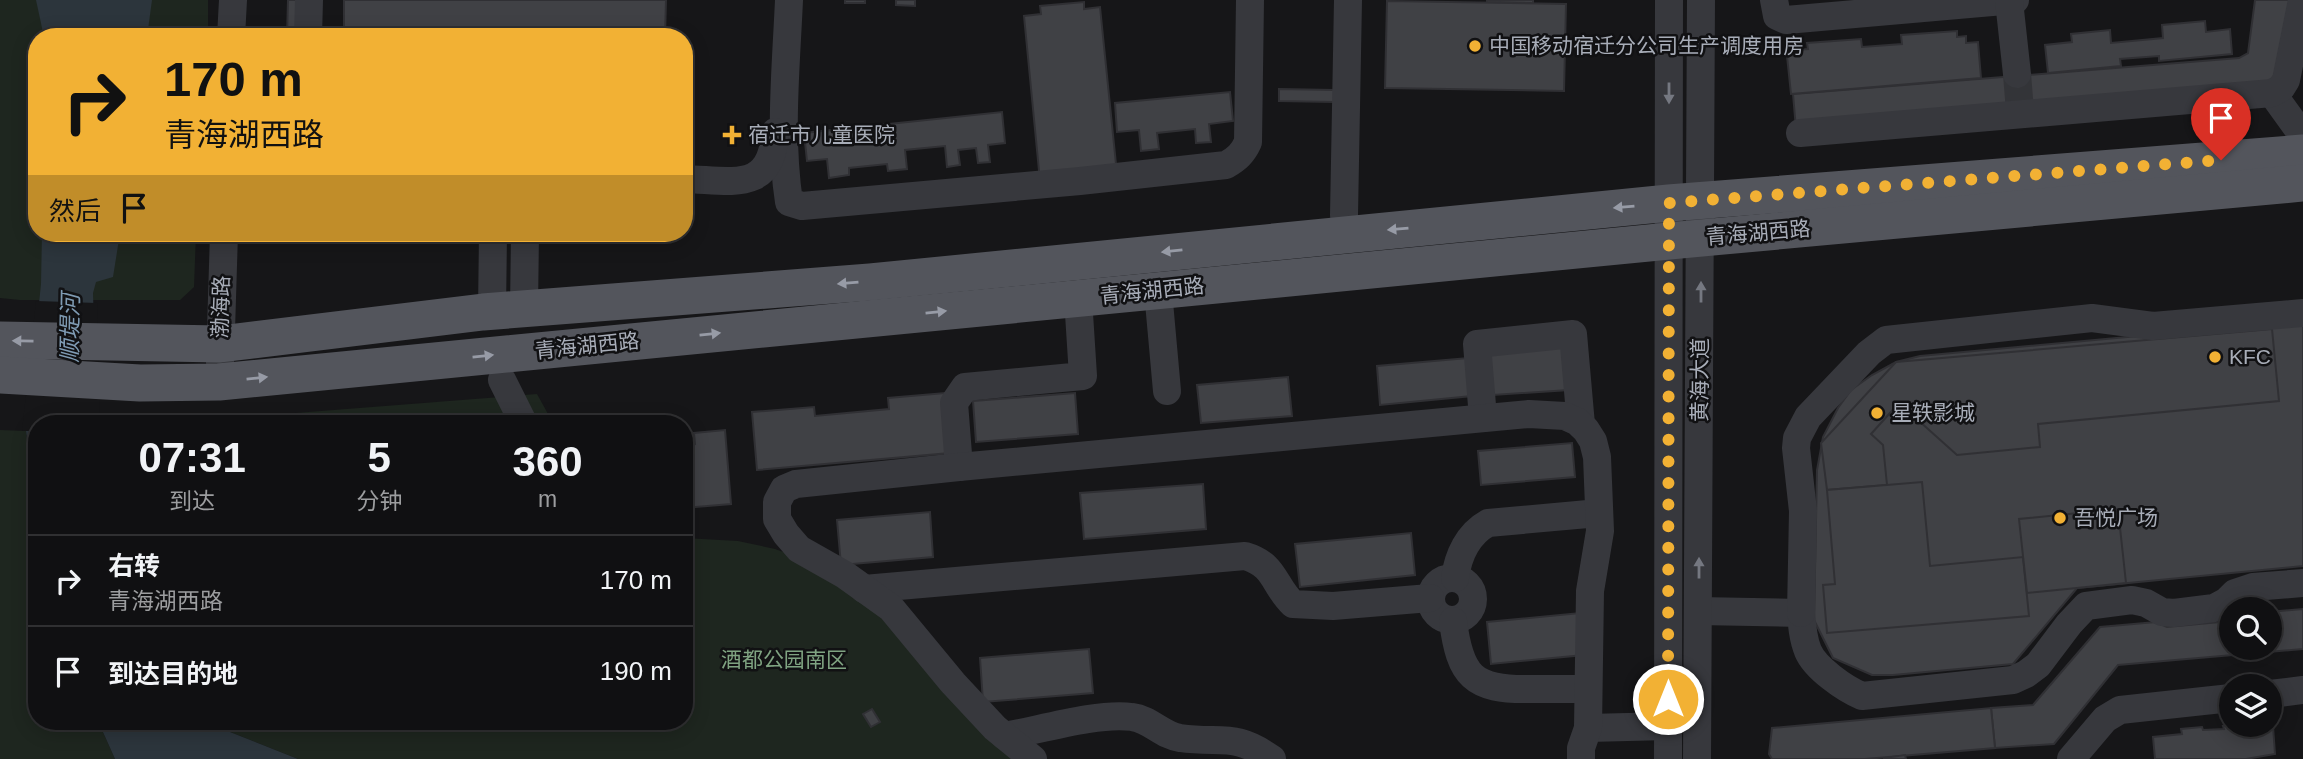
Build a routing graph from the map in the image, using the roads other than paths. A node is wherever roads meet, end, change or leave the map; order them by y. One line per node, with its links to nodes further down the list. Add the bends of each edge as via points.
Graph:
1 (233, 0): 13 (street)
2 (309, 0): 14 (street)
3 (781, 0): 20 (street, via 770,162 763,172 744,180)
4 (789, 0): 5 (street, via 786,180 789,202 802,206 1226,165 1248,142)
5 (1250, 0)
6 (1348, 0): 25 (street)
7 (1669, 0): 22 (street, 黄海大道, one-way to 22)
8 (1701, 0): 22 (street, 黄海大道)
9 (1774, 0): 12 (street, via 1777,16 1786,20)
10 (2015, 0): 12 (street)
11 (2302, 0): 16 (street, via 2286,80)
12 (2009, 1): 15 (street)
13 (231, 28)
14 (308, 28)
15 (2017, 74)
16 (2272, 93): 17 (street); 18 (street)
17 (1800, 133)
18 (2303, 136)
19 (2303, 153): 23 (main road, 青海湖西路)
20 (693, 179)
21 (2303, 183): 23 (main road, 青海湖西路)
22 (1685, 202): 23 (main road, 青海湖西路); 24 (main road, 青海湖西路, one-way to 24); 26 (street, 黄海大道)
23 (1827, 209): 26 (main road, 青海湖西路)
24 (1556, 214): 30 (street); 33 (main road, 青海湖西路, one-way to 33, via 870,282)
25 (1343, 215)
26 (1685, 239): 30 (main road, 青海湖西路); 50 (street, 黄海大道, one-way to 26); 57 (street, 黄海大道)
27 (224, 242): 36 (street, 渤海路)
28 (496, 242): 33 (street)
29 (524, 242): 33 (street)
30 (1560, 252): 31 (main road, 青海湖西路)
31 (1158, 290): 32 (main road, 青海湖西路); 40 (street)
32 (1078, 299): 39 (main road, 青海湖西路, one-way to 32); 44 (street, via 1083,376 965,387 954,403)
33 (508, 310): 36 (main road, 青海湖西路)
34 (2303, 313): 51 (street, via 2153,326 2092,318 1886,340 1808,417 1797,438 1803,511)
35 (0, 340): 36 (main road, 青海湖西路, one-way to 35)
36 (220, 344): 39 (street, 渤海路)
37 (0, 376): 39 (main road, 青海湖西路)
38 (502, 380): 41 (street)
39 (219, 382)
40 (1167, 391)
41 (520, 415)
42 (1483, 418): 43 (street, via 1549,413); 43 (street, via 1477,344 1573,334); 44 (street)
43 (1581, 425): 45 (street, via 1593,441 1597,457)
44 (959, 467): 48 (street, via 784,489 777,502 777,519 786,534 799,549)
45 (1599, 513): 46 (street, via 1488,523 1469,539); 53 (street, via 1599,547 1590,591)
46 (1455, 578): 49 (street, via 1441,581); 52 (street, via 1471,590 1473,604 1466,615)
47 (2303, 583): 51 (street, via 2253,587 2214,608 2187,611 2162,612 2132,600 2086,606 2038,664 2013,680 1862,696 1838,683 1809,654)
48 (864, 589): 49 (street, via 1245,556 1272,571 1293,604 1334,606); 59 (street, via 891,608)
49 (1430, 598): 52 (street, via 1439,617)
50 (1698, 611): 51 (street); 64 (street, 黄海大道)
51 (1801, 613)
52 (1453, 621): 53 (street, via 1464,665 1476,680 1492,688)
53 (1588, 689): 58 (street)
54 (2303, 690): 55 (street)
55 (2282, 693)
56 (2219, 699): 65 (street, via 2120,710 2105,719)
57 (1668, 726): 58 (street); 63 (street, 黄海大道)
58 (1588, 728): 62 (street)
59 (1004, 736): 60 (street); 61 (street, via 1116,715 1136,717 1172,737 1232,740 1255,747)
60 (1033, 759)
61 (1272, 759)
62 (1581, 759)
63 (1668, 759)
64 (1697, 759)
65 (2071, 759)

